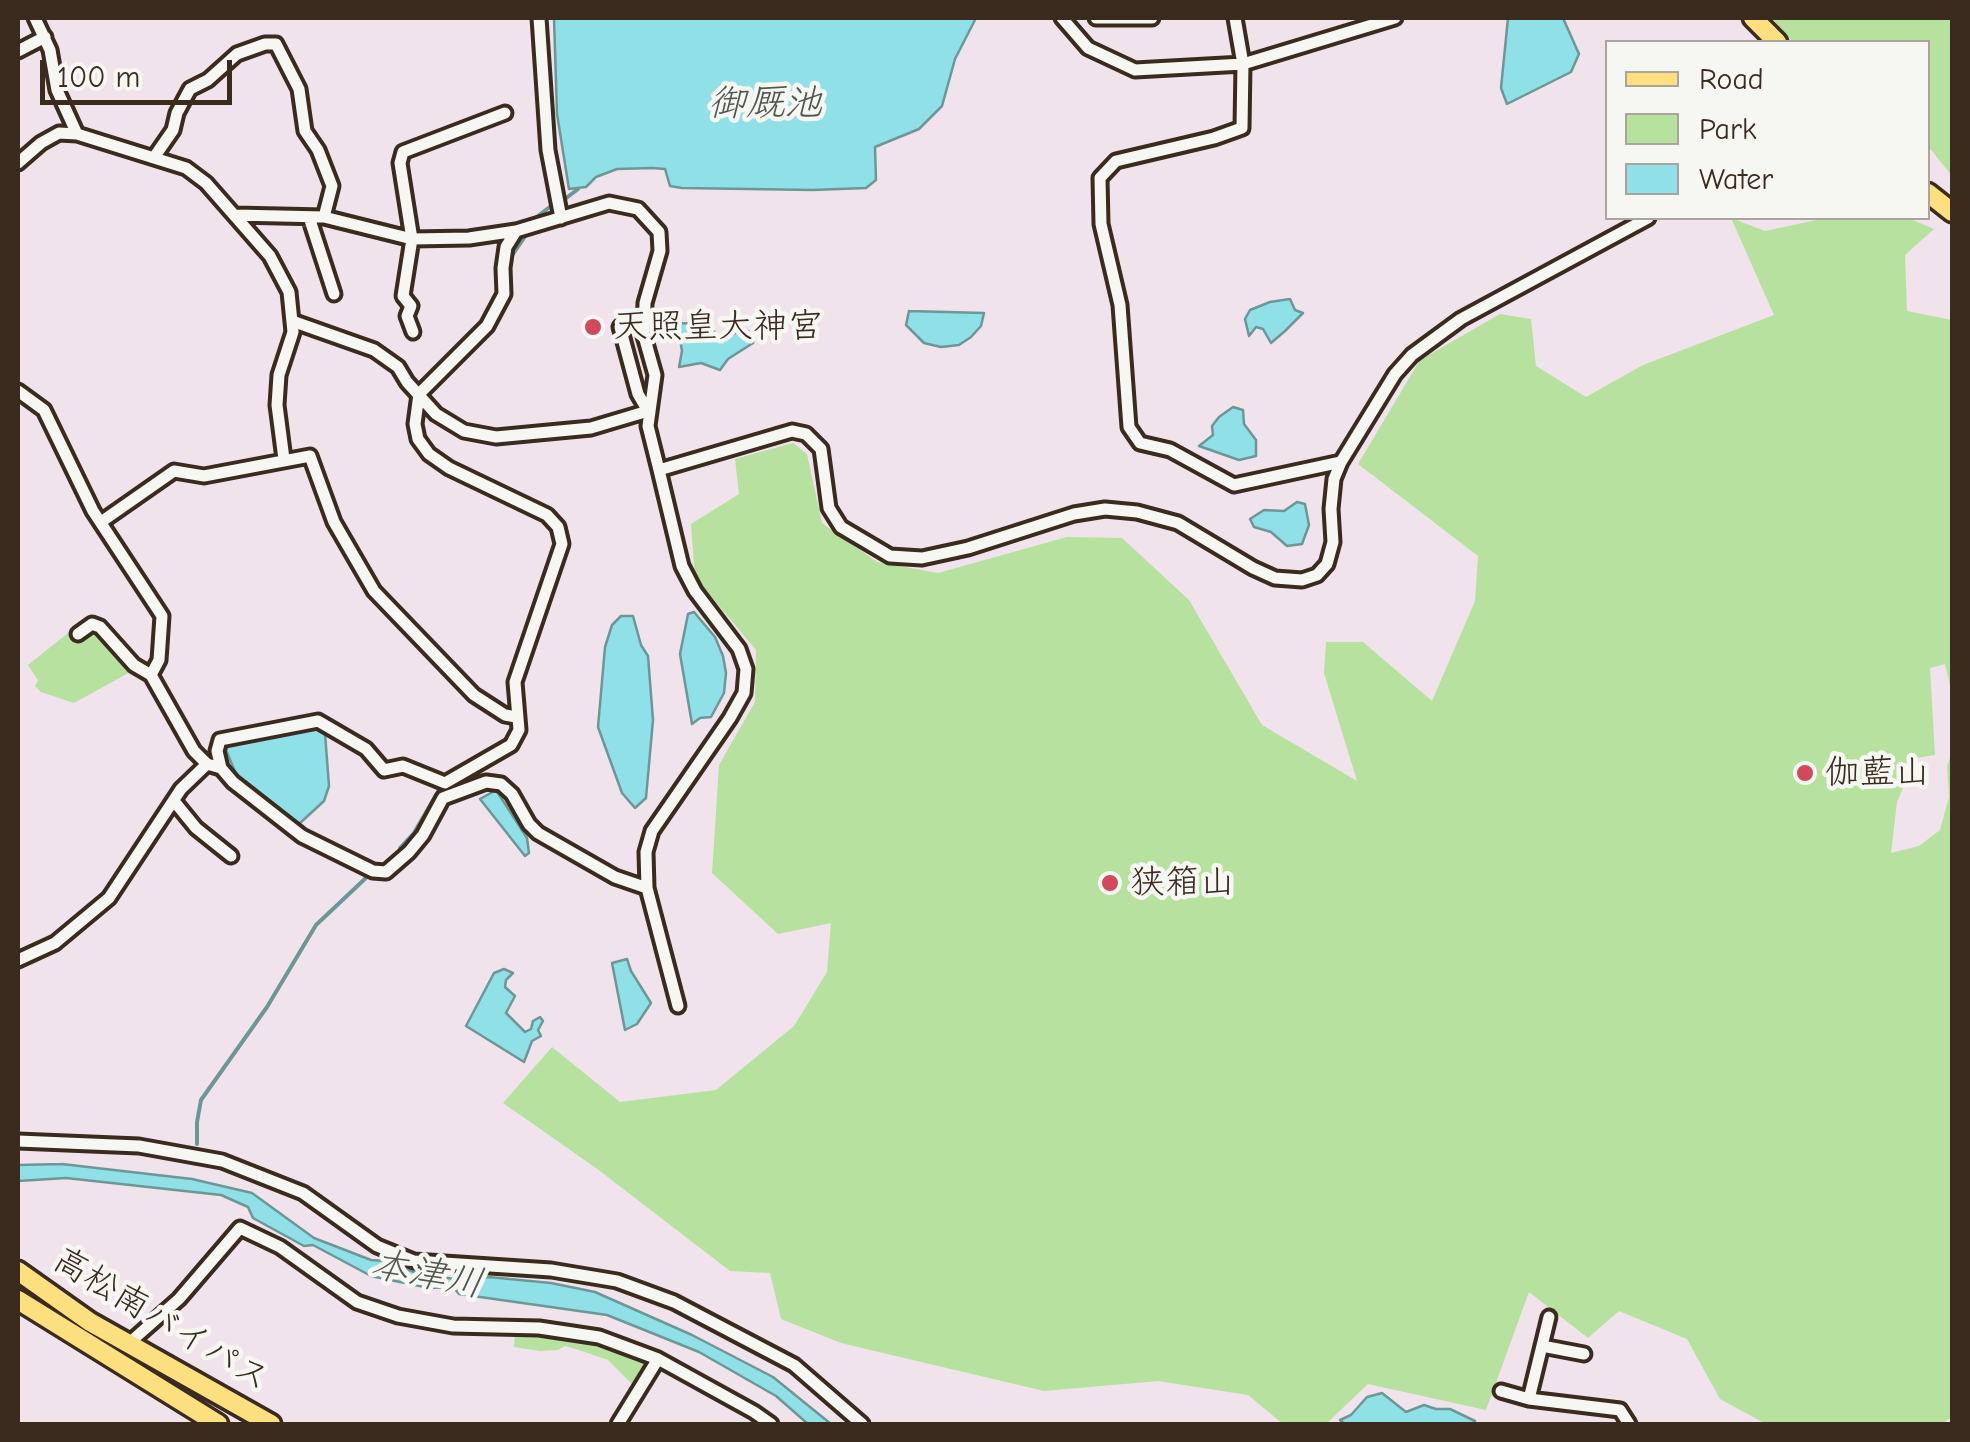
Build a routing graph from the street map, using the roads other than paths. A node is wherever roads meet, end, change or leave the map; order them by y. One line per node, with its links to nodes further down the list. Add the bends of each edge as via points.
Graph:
1 (538, 18): 22 (street, via 548,150)
2 (1062, 18): 12 (street, via 1088,48 1135,70)
3 (1096, 18): 4 (street)
4 (1152, 18)
5 (1235, 18): 12 (street)
6 (1395, 18): 12 (street)
7 (1753, 18): 10 (main road)
8 (39, 19): 9 (street)
9 (44, 37): 11 (street); 14 (street)
10 (1774, 40)
11 (18, 51)
12 (1243, 64): 34 (street, via 1242,128 1116,161 1100,178 1101,224 1120,305 1129,427 1140,443 1170,450 1234,485)
13 (504, 113): 25 (street, via 403,152)
14 (77, 134): 15 (street); 16 (street, via 41,142)
15 (154, 156): 19 (street, via 186,168); 21 (street, via 190,89 237,54 276,44 332,186)
16 (18, 162)
17 (1930, 195): 18 (main road)
18 (1952, 212)
19 (235, 215): 20 (street); 27 (street, via 289,292)
20 (309, 217): 21 (street); 26 (street)
21 (324, 217): 25 (street)
22 (561, 218): 24 (street); 32 (street, via 623,204 638,209 659,232 645,304 644,336 655,375)
23 (1644, 220): 34 (street, via 1429,341 1395,374)
24 (516, 232): 25 (street); 31 (street, via 506,247 504,294 487,326)
25 (412, 239): 29 (street, via 402,296 411,306 406,316)
26 (334, 294)
27 (292, 321): 31 (street, via 374,350 398,366); 33 (street, via 276,405)
28 (620, 327): 32 (street)
29 (414, 332)
30 (18, 391): 36 (street, via 44,410)
31 (419, 394): 32 (street, via 464,431 496,437 590,428); 39 (street, via 418,439 429,454 558,527 562,544 515,682)
32 (648, 411): 35 (street)
33 (284, 459): 36 (street, via 204,476 174,471); 39 (street, via 310,456 334,522 386,606 474,695)
34 (1341, 462): 35 (street, via 1327,564 1302,580 1275,578 1178,524 1105,510 922,558 890,556 840,527 829,508 821,449 792,430)
35 (659, 470): 44 (street, via 682,566 746,669 744,694 652,832)
36 (101, 522): 38 (street, via 162,616 159,660)
37 (78, 634): 38 (street, via 92,624 100,627)
38 (151, 675): 40 (street)
39 (516, 717): 41 (street, via 519,730 511,745 445,783 402,766 384,770 366,749 318,721 220,740)
40 (207, 764): 41 (street); 42 (street)
41 (221, 768): 44 (street, via 302,836 386,872 423,835 443,798 486,782 501,784 538,834)
42 (174, 801): 43 (street); 45 (street, via 109,898 55,943)
43 (231, 856)
44 (646, 888): 46 (street)
45 (18, 960)
46 (678, 1006)
47 (18, 1141): 61 (street, via 139,1146 222,1162 303,1193 377,1246 414,1261 617,1281 674,1302 794,1365)
48 (18, 1271): 51 (main road, 高松南バイパス)
49 (18, 1300): 57 (main road, 高松南バイパス)
50 (1549, 1316): 52 (street)
51 (128, 1344): 54 (street, via 240,1228 280,1247 358,1302 398,1316 599,1337); 58 (main road, 高松南バイパス)
52 (1542, 1346): 53 (street); 56 (street)
53 (1584, 1354)
54 (658, 1360): 59 (street); 60 (street)
55 (1501, 1391): 56 (street)
56 (1529, 1398): 62 (street, via 1620,1410)
57 (218, 1424)
58 (271, 1424)
59 (618, 1424)
60 (771, 1424)
61 (862, 1424)
62 (1629, 1424)

